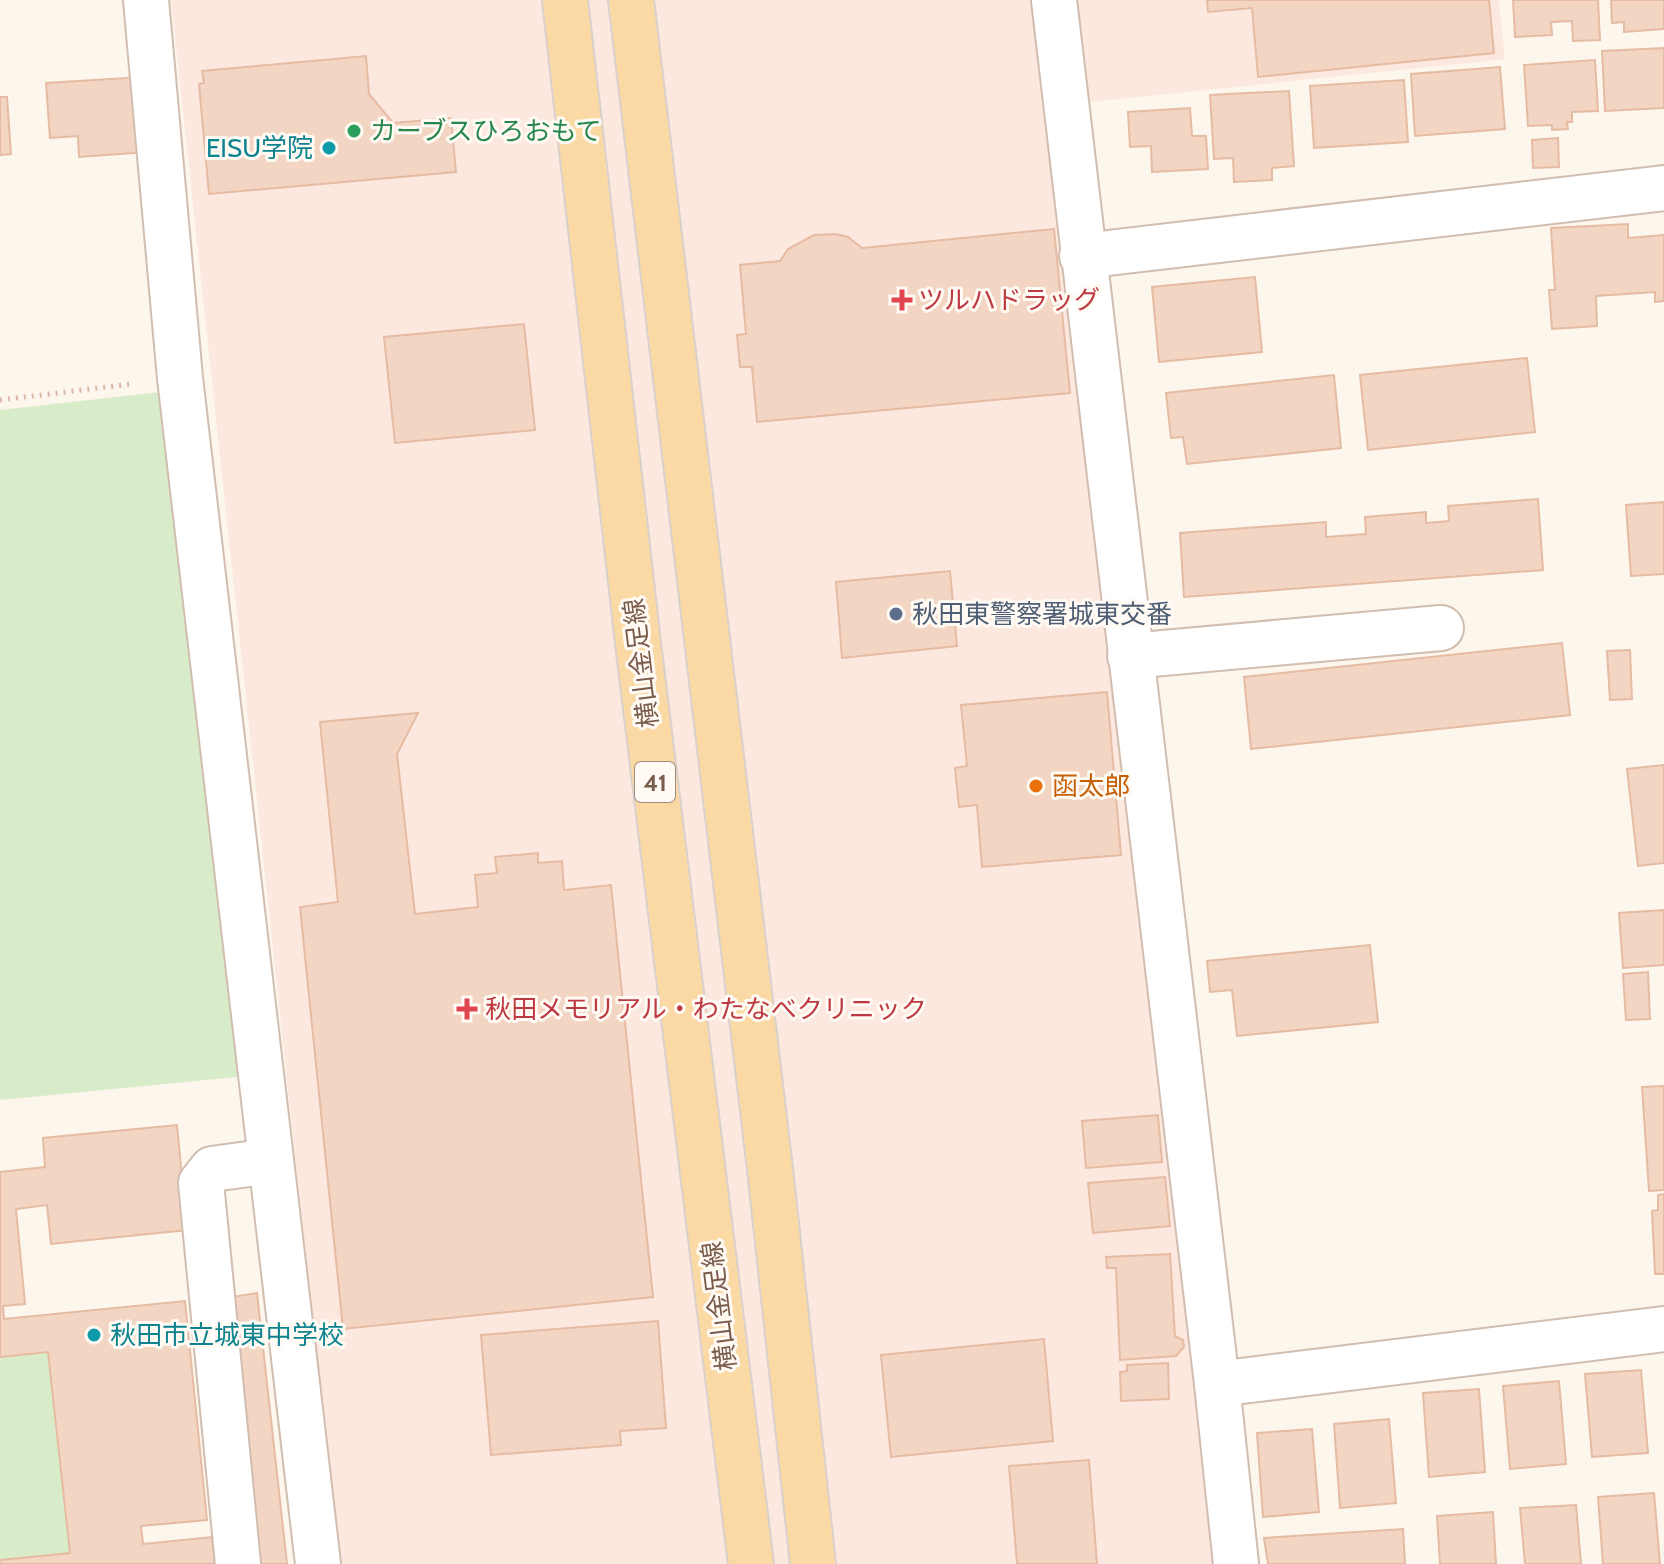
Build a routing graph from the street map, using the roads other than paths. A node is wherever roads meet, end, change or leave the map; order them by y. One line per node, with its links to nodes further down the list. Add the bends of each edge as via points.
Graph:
1 (146, 0): 11 (street, via 180,378)
2 (565, 0): 9 (main road, 横山金足線 / 41)
3 (631, 0): 8 (main road)
4 (1054, 0): 6 (street)
5 (1664, 188): 6 (street)
6 (1082, 256): 10 (street)
7 (1441, 628): 10 (street)
8 (707, 634): 9 (main road); 17 (main road)
9 (638, 643): 16 (main road, 横山金足線 / 41)
10 (1130, 656): 13 (street)
11 (271, 1161): 14 (street, via 212,1169 201,1183); 15 (street)
12 (1664, 1329): 13 (street)
13 (1217, 1384): 18 (street)
14 (238, 1564)
15 (318, 1564)
16 (751, 1564)
17 (813, 1564)
18 (1236, 1564)

